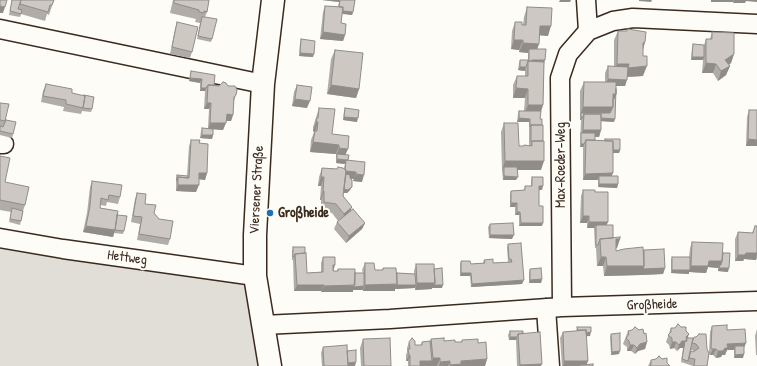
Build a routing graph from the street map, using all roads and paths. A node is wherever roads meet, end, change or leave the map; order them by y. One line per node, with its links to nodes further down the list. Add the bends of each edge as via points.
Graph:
1 (273, 0): 6 (main road, Viersener Straße)
2 (586, 0): 5 (street)
3 (757, 24): 5 (street, Max-Roeder-Weg, via 633,18 613,21)
4 (0, 29): 6 (street)
5 (588, 31): 10 (street, Max-Roeder-Weg, via 568,54 560,78)
6 (263, 84): 8 (main road, Viersener Straße)
7 (0, 238): 8 (street, Hettweg)
8 (255, 276): 11 (main road, Viersener Straße)
9 (757, 301): 10 (street, Großheide)
10 (554, 308): 11 (street, Großheide); 13 (street)
11 (263, 325): 12 (main road, Viersener Straße)
12 (270, 366)
13 (550, 366)

